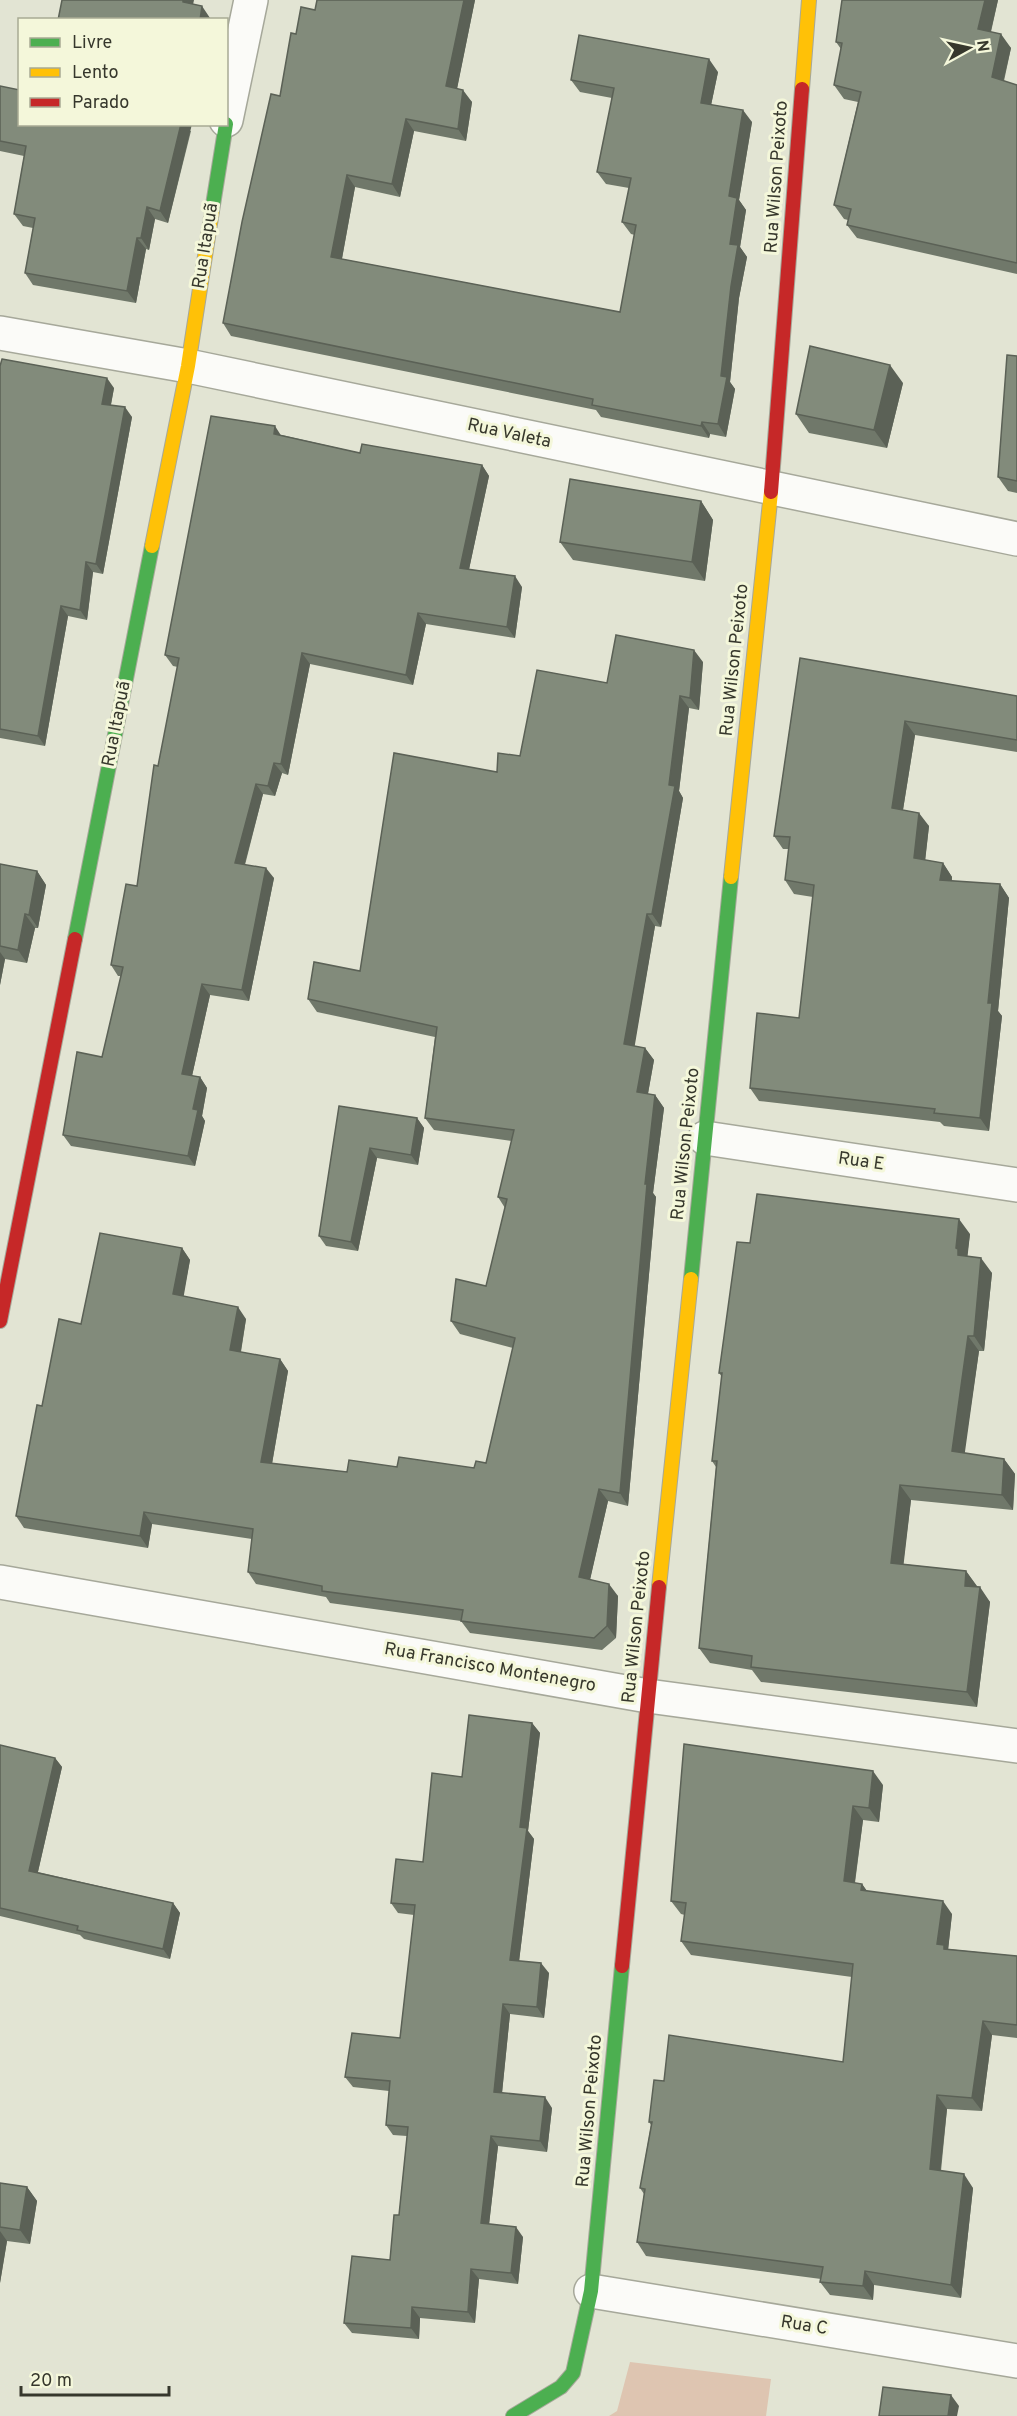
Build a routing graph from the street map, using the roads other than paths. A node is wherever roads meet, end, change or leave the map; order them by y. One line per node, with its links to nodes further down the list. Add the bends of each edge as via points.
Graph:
1 (251, 0): 3 (street)
2 (809, 0): 7 (street, Rua Wilson Peixoto)
3 (228, 110)
4 (226, 126): 6 (street, Rua Itapuã)
5 (0, 333): 6 (street, Rua Valeta)
6 (188, 366): 7 (street, Rua Valeta); 11 (street, Rua Itapuã)
7 (771, 489): 8 (street, Rua Valeta); 9 (street, Rua Wilson Peixoto)
8 (1017, 539)
9 (705, 1138): 10 (street, Rua E); 13 (street, Rua Wilson Peixoto)
10 (1017, 1185)
11 (0, 1321)
12 (0, 1582): 13 (street, Rua Francisco Montenegro)
13 (648, 1696): 14 (street, Rua Francisco Montenegro); 15 (street, Rua Wilson Peixoto)
14 (1017, 1746)
15 (591, 2291): 16 (street, Rua C); 17 (street, Rua Wilson Peixoto, via 573,2373 561,2387)
16 (1017, 2361)
17 (513, 2416)

